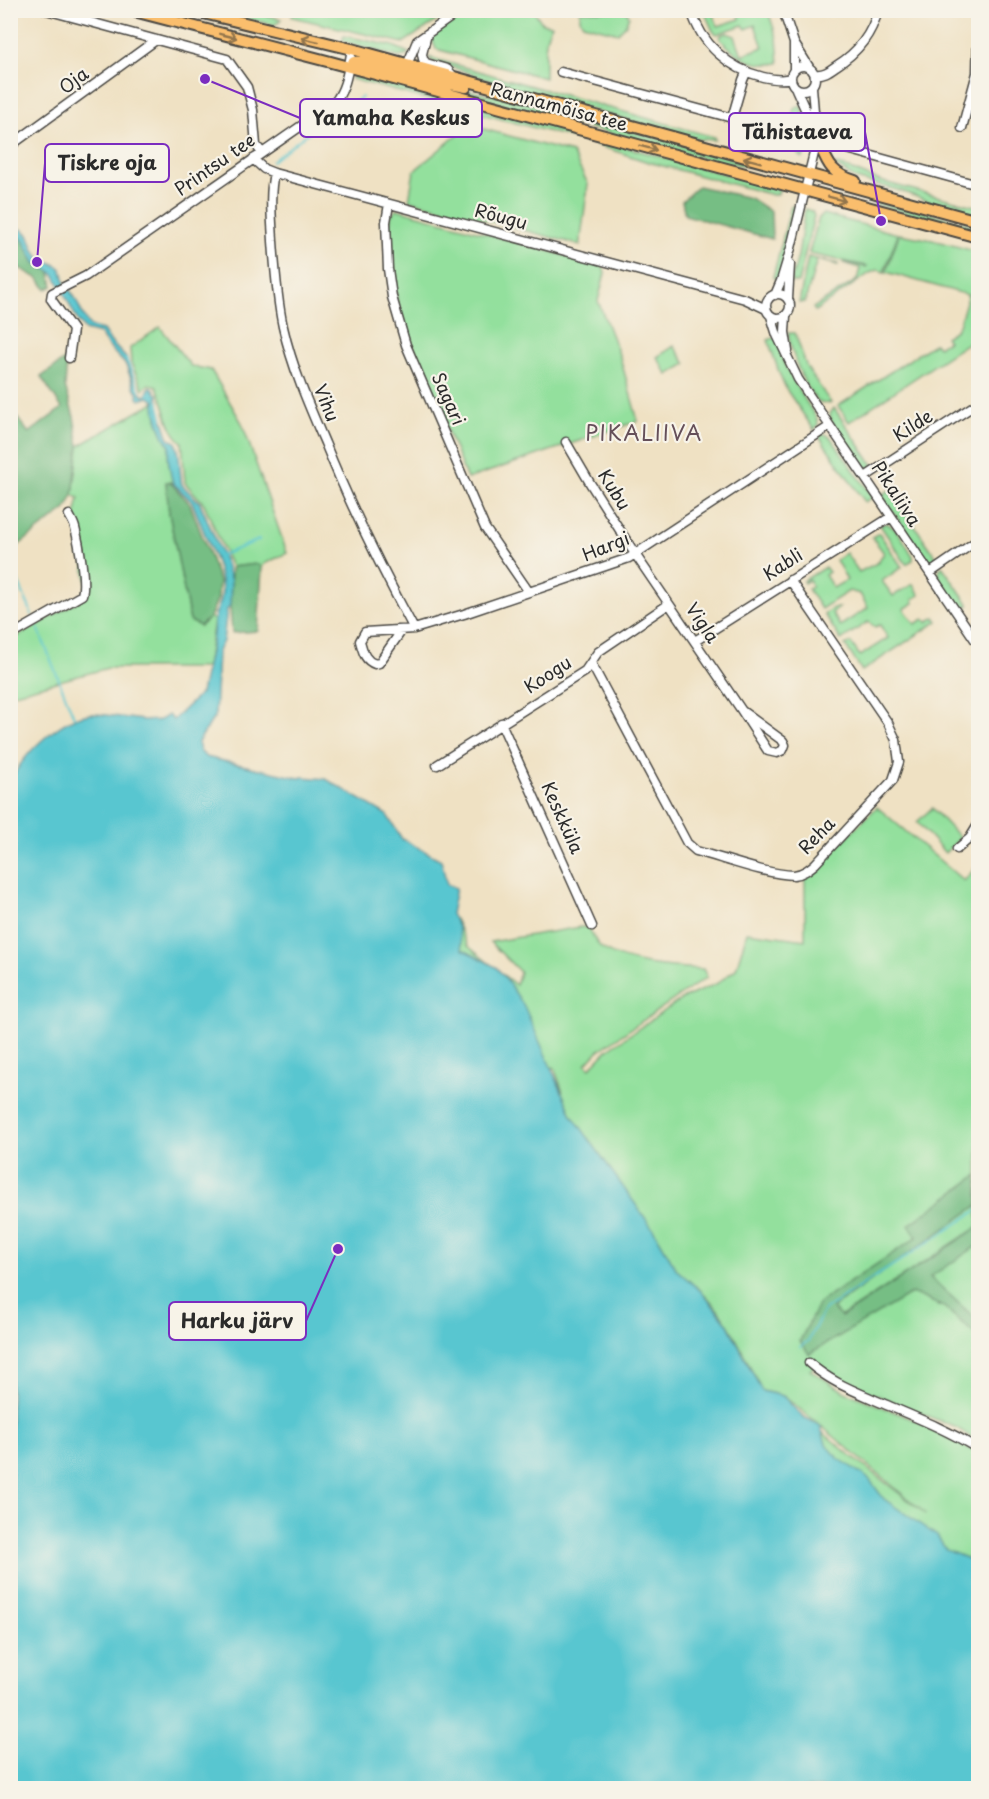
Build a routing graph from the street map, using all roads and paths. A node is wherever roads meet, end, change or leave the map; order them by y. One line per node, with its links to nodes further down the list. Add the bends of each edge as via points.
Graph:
1 (46, 10): 10 (street)
2 (130, 10): 14 (main road, Rannamõisa tee, one-way to 14)
3 (191, 10): 12 (main road, Rannamõisa tee, one-way to 3)
4 (461, 10): 9 (street)
5 (691, 10): 17 (street, via 706,41 728,63)
6 (783, 10): 11 (street)
7 (878, 10): 15 (street, via 860,46 846,60 822,75)
8 (978, 30): 24 (street, via 977,73)
9 (427, 34): 13 (street, via 417,41); 19 (street, via 423,59 447,69)
10 (156, 40): 27 (street, Oja); 29 (street, via 228,59 247,87 256,145)
11 (794, 43): 15 (street); 18 (street)
12 (352, 50): 13 (main road, Rannamõisa tee); 14 (street, Printsu tee)
13 (407, 65): 19 (main road, Rannamõisa tee)
14 (349, 67): 20 (main road, via 364,61 425,79 466,87); 29 (street, Printsu tee, via 334,103); 34 (main road, Rannamõisa tee, one-way to 34)
15 (812, 71): 18 (street, via 801,66); 21 (street)
16 (561, 72): 23 (street)
17 (746, 73): 18 (street, via 784,80); 23 (street)
18 (792, 74): 22 (street)
19 (453, 77): 20 (main road, Rannamõisa tee)
20 (488, 86): 32 (main road, Rannamõisa tee, one-way to 20)
21 (812, 87): 22 (street); 25 (street, Pikaliiva)
22 (796, 89): 25 (street)
23 (732, 118): 26 (street)
24 (962, 128)
25 (815, 131): 32 (street, Pikaliiva); 35 (main road, via 822,153 835,172 868,185)
26 (792, 133)
27 (10, 146)
28 (840, 147): 33 (street)
29 (262, 153): 30 (street, Printsu tee)
30 (253, 159): 31 (street, Rõugu); 45 (street, Printsu tee, via 96,270 52,293 51,299 73,330)
31 (274, 173): 36 (street, Rõugu); 59 (street, Vihu, via 278,299 296,372 381,568)
32 (808, 175): 34 (street, Pikaliiva); 35 (main road, Rannamõisa tee)
33 (978, 185)
34 (805, 190): 38 (main road, Rannamõisa tee, one-way to 38); 39 (street, Pikaliiva)
35 (875, 193): 37 (main road, Rannamõisa tee)
36 (389, 204): 41 (street, Rõugu); 57 (street, Sagari, via 388,269 406,345 485,528)
37 (978, 221)
38 (978, 237)
39 (791, 248): 40 (street, Pikaliiva); 42 (street, Pikaliiva)
40 (772, 296): 41 (street, Rõugu); 42 (street); 43 (street, Pikaliiva, via 767,301)
41 (745, 299): 43 (street, Rõugu)
42 (788, 299): 44 (street, Pikaliiva)
43 (769, 313): 44 (street, via 779,318); 46 (street, Pikaliiva)
44 (786, 316): 46 (street, Pikaliiva)
45 (69, 358)
46 (789, 360): 48 (street, Pikaliiva)
47 (978, 403): 50 (street, Kilde)
48 (830, 426): 50 (street, Pikaliiva); 54 (street, Hargi)
49 (566, 442): 54 (street, Kubu)
50 (866, 477): 52 (street, Pikaliiva)
51 (69, 515): 61 (street, via 75,525 84,592)
52 (891, 517): 55 (street, Pikaliiva); 56 (street, Kabli)
53 (978, 540): 55 (street)
54 (635, 554): 57 (street, Hargi); 58 (street, Vigla)
55 (930, 573): 63 (street, Pikaliiva)
56 (790, 580): 62 (street, Kabli); 64 (street, Reha, via 888,723 896,740 899,762 893,780 806,872 775,873 696,851 687,843)
57 (529, 592): 59 (street, Hargi)
58 (669, 604): 62 (street, Vigla); 64 (street, Koogu, via 598,652)
59 (414, 629): 60 (street, Hargi)
60 (402, 630): 60 (street, Hargi, via 365,632 360,641 370,663 379,663)
61 (10, 636)
62 (695, 641): 65 (street, Vigla)
63 (978, 644)
64 (591, 663): 66 (street, Koogu, via 585,671)
65 (742, 711): 65 (street, Vigla, via 783,741 783,750 768,751)
66 (501, 723): 67 (street, Koogu); 70 (street, Keskküla)
67 (437, 765)
68 (978, 825): 69 (street)
69 (957, 849)
70 (592, 926)
71 (809, 1363): 72 (street, via 838,1384)
72 (978, 1449)

